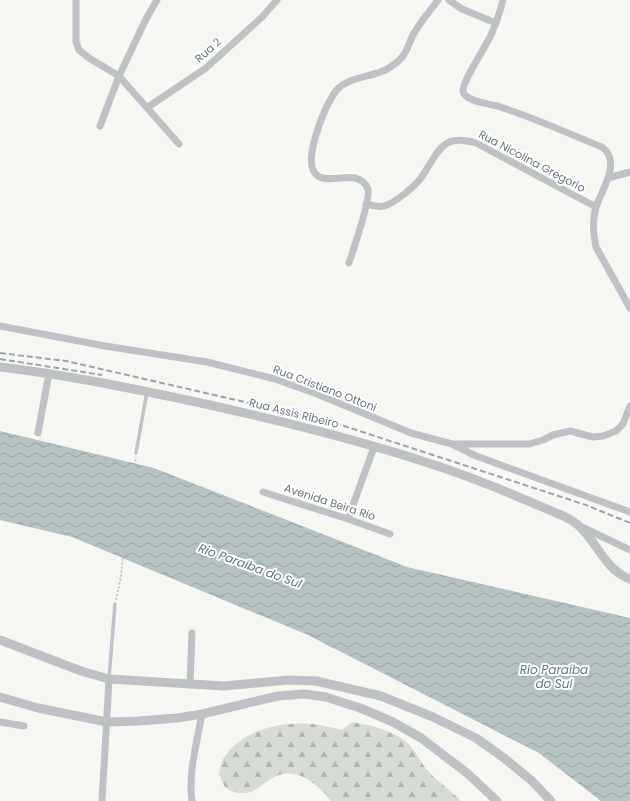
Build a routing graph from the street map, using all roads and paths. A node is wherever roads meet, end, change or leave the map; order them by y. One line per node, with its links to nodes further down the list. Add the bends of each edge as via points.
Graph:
1 (76, 0): 8 (street, via 77,47 80,52)
2 (157, 0): 8 (street)
3 (277, 0): 9 (street, Rua 2, via 206,68)
4 (438, 0): 14 (street, via 413,35 408,51 402,58 388,68 344,84 333,95 322,118 312,149 311,163 314,172 322,178 356,178 367,188)
5 (449, 0): 7 (street, via 462,9)
6 (503, 0): 7 (street)
7 (496, 23): 13 (street, via 466,80 463,94 474,101 502,108 602,147 609,154 611,163)
8 (119, 76): 9 (street); 10 (street)
9 (148, 107): 11 (street, via 171,137)
10 (100, 126)
11 (180, 144)
12 (630, 172): 13 (street)
13 (608, 178): 15 (street)
14 (366, 204): 15 (street, Rua Nicolina Gregorio, via 383,206 391,203 417,183 441,147 446,143 466,140); 16 (street)
15 (596, 207): 17 (street, via 596,247)
16 (349, 262)
17 (630, 308)
18 (0, 326): 24 (street, Rua Cristiano Ottoni, via 251,372 317,394 411,433)
19 (0, 366): 20 (street, Rua Assis Ribeiro)
20 (50, 373): 21 (street, Rua Assis Ribeiro); 23 (street)
21 (147, 391): 25 (street, Rua Assis Ribeiro, via 248,413); 26 (lane)
22 (630, 406): 24 (street, via 623,424 616,431 603,436 593,437 570,431 529,444)
23 (38, 434)
24 (452, 444): 28 (street, Rua Cristiano Ottoni, via 474,455)
25 (374, 447): 29 (street); 30 (street, Rua Assis Ribeiro, via 426,462 504,490)
26 (136, 453): 34 (path, via 121,576)
27 (263, 492): 29 (street, Avenida Beira Rio)
28 (630, 512)
29 (348, 519): 31 (street, Avenida Beira Rio)
30 (575, 523): 32 (street); 33 (street, via 588,536 608,565)
31 (390, 534)
32 (630, 550)
33 (630, 580)
34 (115, 604): 37 (lane)
35 (192, 633): 38 (street)
36 (0, 640): 37 (street)
37 (109, 679): 38 (street); 42 (street)
38 (190, 685): 47 (street, via 224,686 288,680 316,681 381,696 476,738 532,781)
39 (0, 697): 42 (street, via 38,708)
40 (202, 714): 42 (street); 45 (street, via 192,769); 46 (street, via 278,696 326,696 393,722 421,738 467,773)
41 (0, 722): 43 (street)
42 (107, 722): 44 (street)
43 (24, 726)
44 (102, 801)
45 (192, 801)
46 (497, 801)
47 (551, 801)

